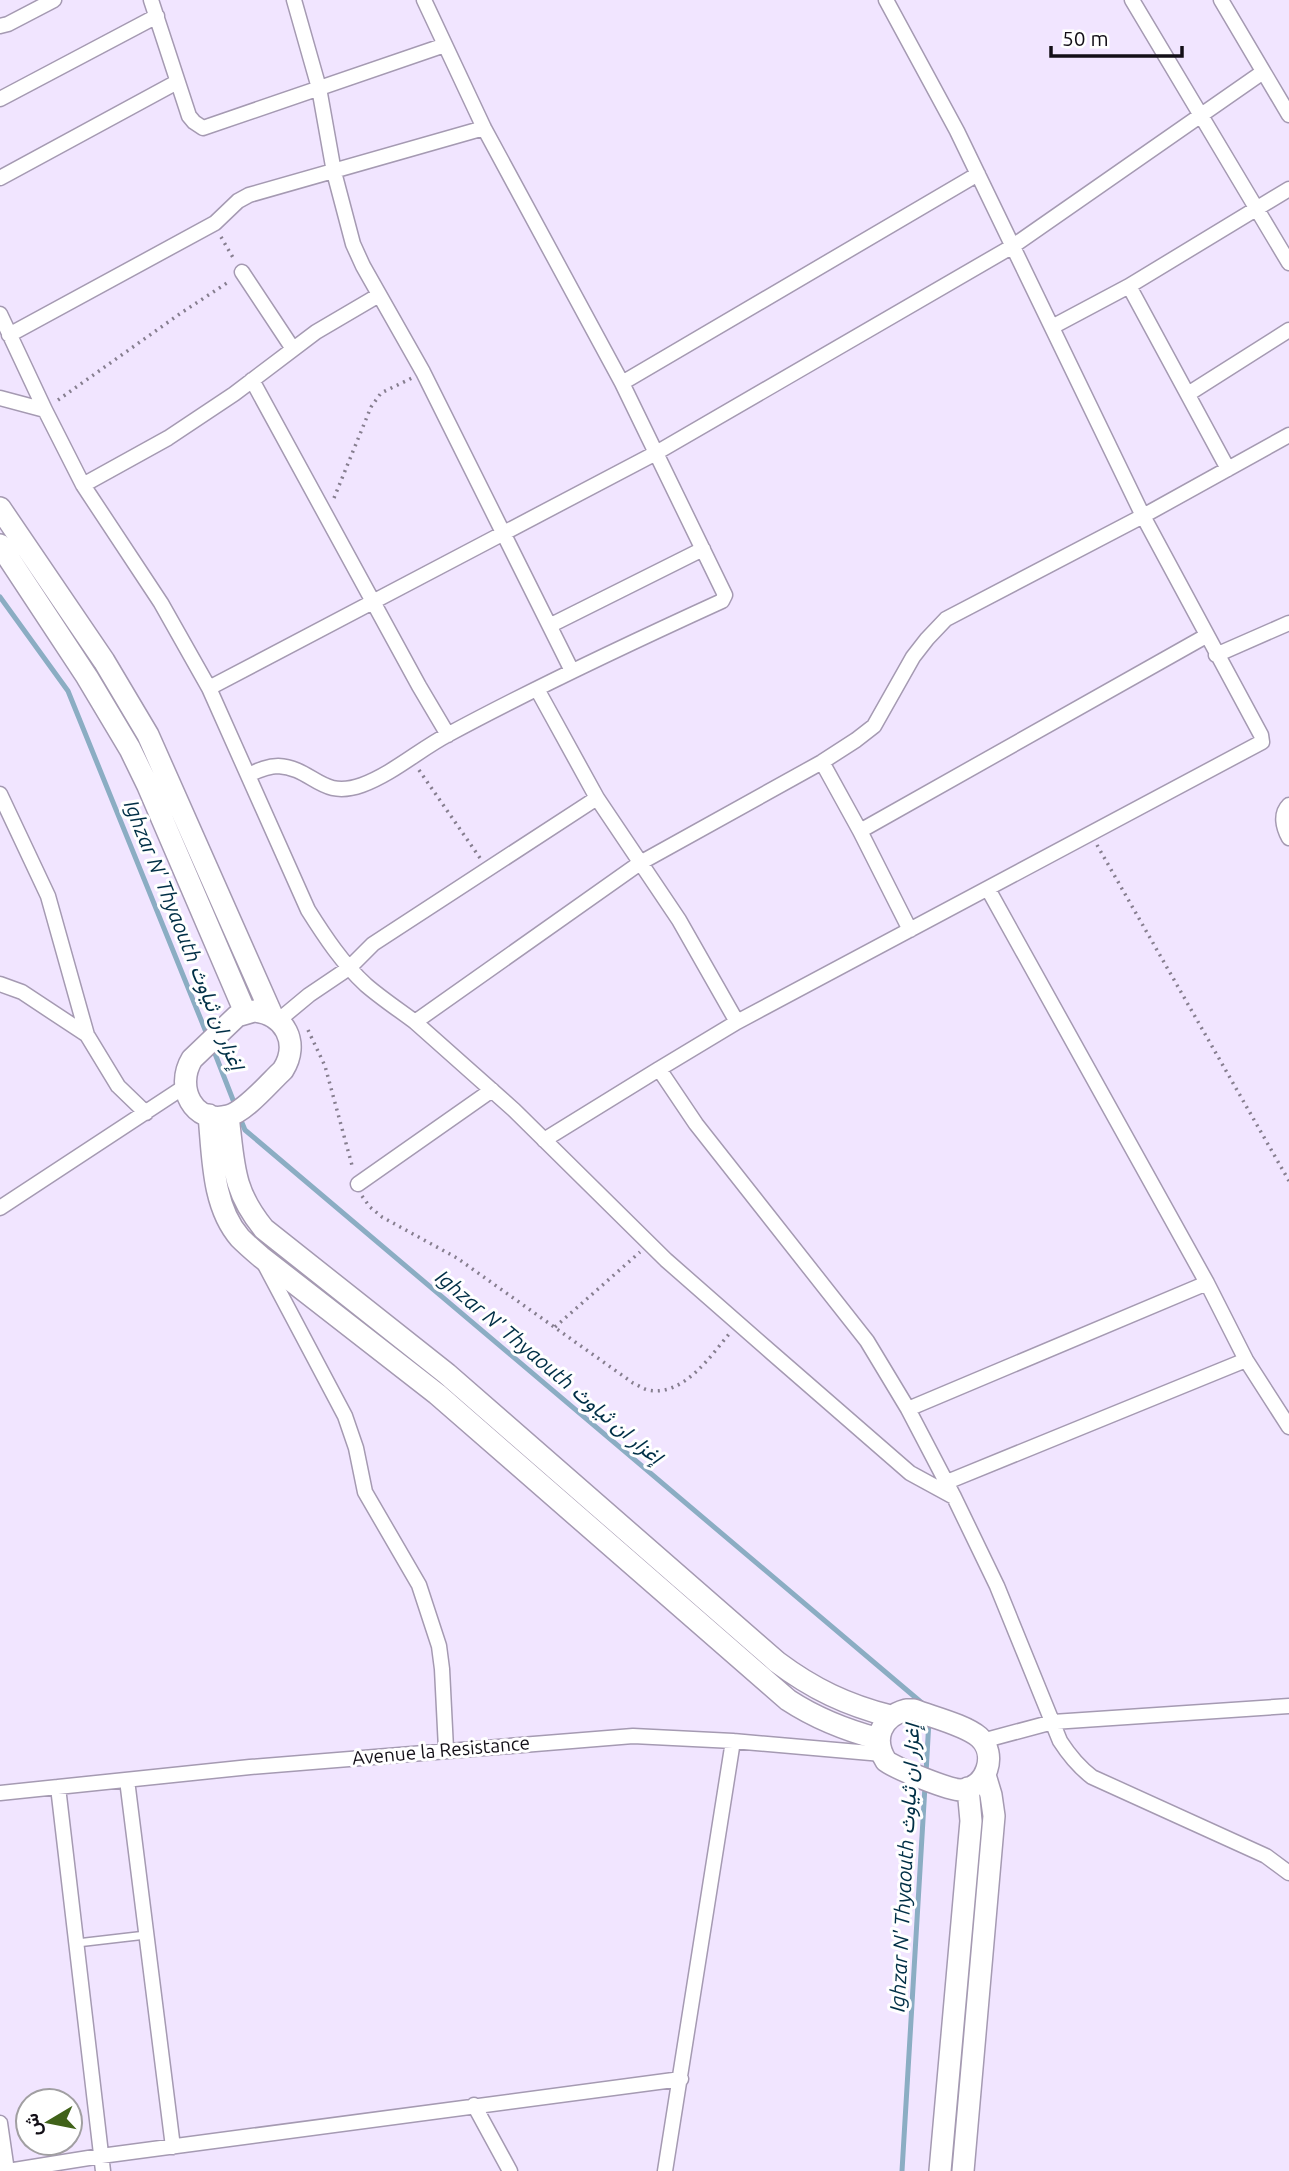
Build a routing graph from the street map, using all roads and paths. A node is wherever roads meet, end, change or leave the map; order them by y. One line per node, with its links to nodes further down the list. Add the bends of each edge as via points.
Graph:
1 (54, 0): 9 (street)
2 (152, 0): 8 (street)
3 (295, 0): 13 (street)
4 (424, 0): 10 (street)
5 (886, 0): 19 (street)
6 (1132, 0): 16 (street)
7 (1221, 0): 11 (street)
8 (157, 16): 12 (street); 14 (street)
9 (0, 26)
10 (445, 45): 13 (street); 17 (street)
11 (1263, 72): 15 (street); 16 (street)
12 (177, 82): 13 (street, via 190,116 203,128); 20 (street)
13 (319, 88): 18 (street)
14 (0, 99)
15 (1289, 115)
16 (1202, 116): 22 (street); 24 (street)
17 (484, 128): 18 (street); 36 (street)
18 (334, 172): 23 (street, via 249,195); 28 (street, via 353,244)
19 (978, 174): 24 (street); 36 (street)
20 (0, 177)
21 (1289, 189): 22 (street)
22 (1258, 209): 25 (street); 27 (street)
23 (215, 223): 26 (path); 32 (street)
24 (1013, 246): 30 (street); 41 (street)
25 (1289, 263)
26 (242, 272): 33 (street); 39 (path)
27 (1129, 286): 30 (street); 37 (street)
28 (379, 295): 33 (street); 34 (street)
29 (0, 314): 32 (street)
30 (1052, 327): 45 (street)
31 (1289, 330): 37 (street)
32 (9, 335): 39 (street)
33 (293, 349): 35 (street)
34 (423, 372): 46 (path, via 381,393 371,407); 47 (street)
35 (252, 380): 43 (street, via 168,438); 46 (street)
36 (622, 383): 41 (street)
37 (1188, 394): 42 (street)
38 (0, 398): 39 (street)
39 (45, 410): 43 (street)
40 (1289, 435): 42 (street)
41 (656, 453): 47 (street); 49 (street)
42 (1228, 469): 45 (street)
43 (83, 485): 56 (street, via 161,603)
44 (0, 508): 75 (street, via 104,661 148,735)
45 (1143, 516): 53 (street); 60 (street, via 946,620 913,657 874,726)
46 (327, 520): 50 (street)
47 (504, 533): 50 (street); 52 (street)
48 (0, 545): 74 (street, via 130,749)
49 (703, 549): 52 (street); 55 (street, via 723,589 722,601)
50 (373, 603): 56 (street); 58 (street)
51 (1289, 623): 54 (street)
52 (551, 625): 55 (street)
53 (1206, 636): 54 (street); 65 (street)
54 (1216, 655): 66 (street, via 1262,742)
55 (572, 671): 57 (street)
56 (209, 688): 61 (street)
57 (537, 689): 58 (street); 63 (street)
58 (448, 734): 59 (street)
59 (411, 758): 61 (street, via 370,782 343,790 278,766); 69 (path)
60 (822, 762): 65 (street); 68 (street)
61 (248, 775): 72 (street, via 308,911)
62 (0, 794): 78 (street, via 48,896)
63 (597, 798): 68 (street); 69 (street)
64 (1289, 805): 67 (street, via 1283,822)
65 (860, 831): 71 (street)
66 (1091, 834): 70 (street); 85 (path)
67 (1289, 838)
68 (640, 863): 76 (street); 77 (street, via 679,920)
69 (488, 869): 72 (street, via 373,944)
70 (988, 889): 71 (street); 90 (street)
71 (910, 930): 77 (street)
72 (349, 968): 75 (street); 76 (street)
73 (0, 984): 78 (street, via 22,992)
74 (245, 1012): 75 (street); 80 (street, via 192,1059)
75 (282, 1014): 83 (street, via 289,1035 288,1062 237,1112); 86 (path, via 325,1066)
76 (415, 1022): 81 (street)
77 (737, 1022): 79 (street)
78 (87, 1035): 82 (street, via 118,1086)
79 (659, 1069): 84 (street); 94 (street, via 696,1124 867,1341)
80 (184, 1087): 82 (street); 83 (street, via 193,1105)
81 (492, 1090): 84 (street); 86 (street)
82 (146, 1113): 87 (street)
83 (219, 1116): 89 (street, via 216,1181 223,1210 239,1236); 99 (street, via 235,1177 264,1229 447,1374 777,1662 830,1697)
84 (544, 1140): 88 (street)
85 (1289, 1181)
86 (358, 1184): 92 (path, via 374,1211 457,1258)
87 (0, 1208)
88 (649, 1244): 91 (street); 92 (path)
89 (261, 1257): 103 (street, via 345,1416 369,1502 419,1584 442,1668); 104 (street, via 437,1394 788,1700)
90 (1208, 1283): 93 (street); 94 (street)
91 (738, 1323): 92 (path, via 689,1377 661,1390 633,1383); 97 (street, via 910,1473)
92 (555, 1327)
93 (1246, 1360): 95 (street); 96 (street)
94 (908, 1409): 96 (street)
95 (1289, 1427)
96 (947, 1482): 97 (street)
97 (954, 1497): 100 (street, via 997,1586)
98 (1289, 1706): 100 (street)
99 (890, 1716): 101 (street, via 914,1710); 104 (street, via 880,1731)
100 (1053, 1722): 101 (street); 109 (street, via 1067,1752 1092,1777 1266,1856)
101 (976, 1736): 106 (street, via 989,1754)
102 (733, 1741): 103 (street, Avenue la Resistance, via 633,1736); 104 (street, Avenue la Resistance); 112 (street)
103 (446, 1749): 105 (street, Avenue la Resistance)
104 (884, 1753): 106 (street)
105 (127, 1780): 107 (street, Avenue la Resistance); 110 (street)
106 (969, 1784): 120 (street, via 970,1829); 121 (street, via 991,1795 994,1816)
107 (58, 1787): 108 (street, Avenue la Resistance); 111 (street)
108 (0, 1793)
109 (1289, 1872)
110 (146, 1935): 111 (lane); 115 (street)
111 (76, 1944): 116 (street)
112 (681, 2079): 113 (street); 119 (street)
113 (474, 2105): 115 (street); 118 (street)
114 (0, 2123): 117 (street)
115 (173, 2147): 116 (street)
116 (102, 2164): 117 (street)
117 (8, 2171)
118 (510, 2171)
119 (665, 2171)
120 (940, 2171)
121 (963, 2171)

